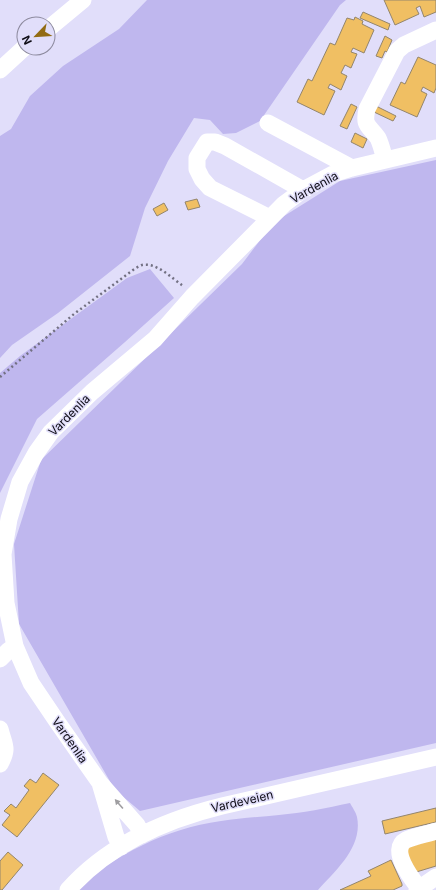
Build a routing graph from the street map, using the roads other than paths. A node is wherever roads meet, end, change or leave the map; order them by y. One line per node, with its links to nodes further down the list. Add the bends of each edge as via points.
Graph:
1 (83, 0): 2 (street)
2 (56, 22)
3 (436, 30): 8 (street, via 397,51 367,109 365,120 378,139)
4 (16, 55): 5 (street)
5 (0, 70)
6 (268, 123): 9 (street)
7 (436, 148): 8 (street, Vardenlia)
8 (385, 160): 9 (street, Vardenlia)
9 (352, 168): 10 (street, Vardenlia, via 333,174)
10 (303, 190): 11 (street, Vardenlia); 11 (street, via 225,146 207,142 197,158 197,169 202,179 210,188)
11 (270, 218): 12 (street, Vardenlia, via 192,297 155,339 92,392 51,432 36,453 20,482 9,519 3,554 6,603)
12 (15, 646): 13 (street); 17 (street, Vardenlia, via 31,682)
13 (0, 659)
14 (0, 729): 16 (street, via 6,744 6,754)
15 (436, 757): 19 (street, Vardeveien, via 196,812)
16 (0, 764)
17 (100, 783): 19 (street, Vardenlia, one-way to 17, via 137,825); 20 (street, Vardenlia)
18 (436, 831): 22 (street, via 406,840 399,848 400,855)
19 (142, 836): 20 (street, Vardeveien)
20 (121, 847): 23 (street, Vardeveien, via 89,868)
21 (436, 877): 22 (street)
22 (418, 889)
23 (68, 890)

